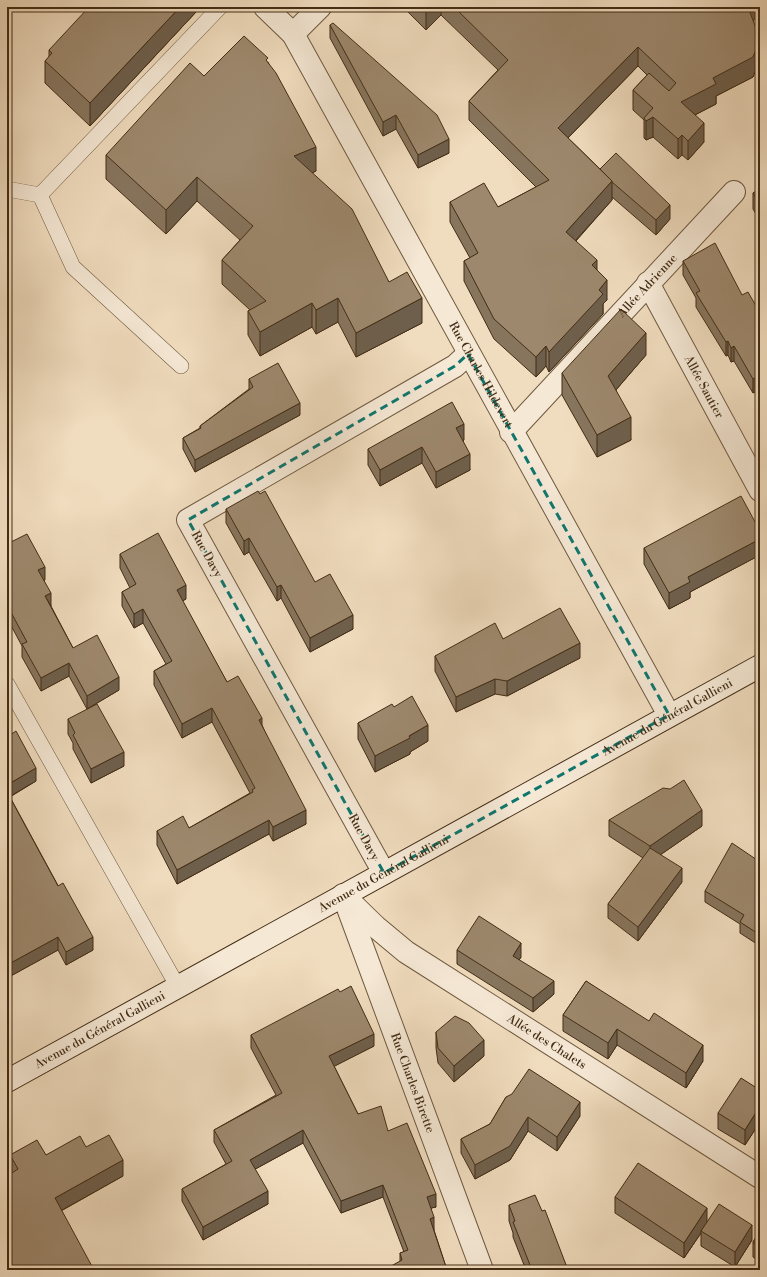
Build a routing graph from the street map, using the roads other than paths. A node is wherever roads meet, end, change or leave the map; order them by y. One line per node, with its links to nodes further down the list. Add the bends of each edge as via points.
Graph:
1 (220, 7): 7 (lane)
2 (265, 7): 4 (street, Rue Charles Hildevert)
3 (320, 7): 4 (street)
4 (293, 34): 9 (street, Rue Charles Hildevert)
5 (7, 188): 7 (lane)
6 (734, 192): 8 (street, Allée Adrienne)
7 (40, 195): 10 (lane, via 73,267)
8 (648, 283): 11 (street, Allée Adrienne); 12 (street, Allée Sautier)
9 (468, 354): 11 (street, Rue Charles Hildevert); 16 (street, Rue Davy, via 455,366 188,520)
10 (182, 366)
11 (511, 432): 15 (street, Rue Charles Hildevert)
12 (760, 490)
13 (760, 666): 15 (street, Avenue du Général Gallieni)
14 (7, 684): 18 (lane)
15 (669, 715): 16 (street, Avenue du Général Gallieni)
16 (384, 873): 17 (street, Avenue du Général Gallieni)
17 (343, 895): 18 (street, Avenue du Général Gallieni); 20 (street, Allée des Chalets, via 406,952); 21 (street, Rue Charles Birette)
18 (178, 988): 19 (street, Avenue du Général Gallieni)
19 (7, 1081)
20 (760, 1177)
21 (482, 1270)

